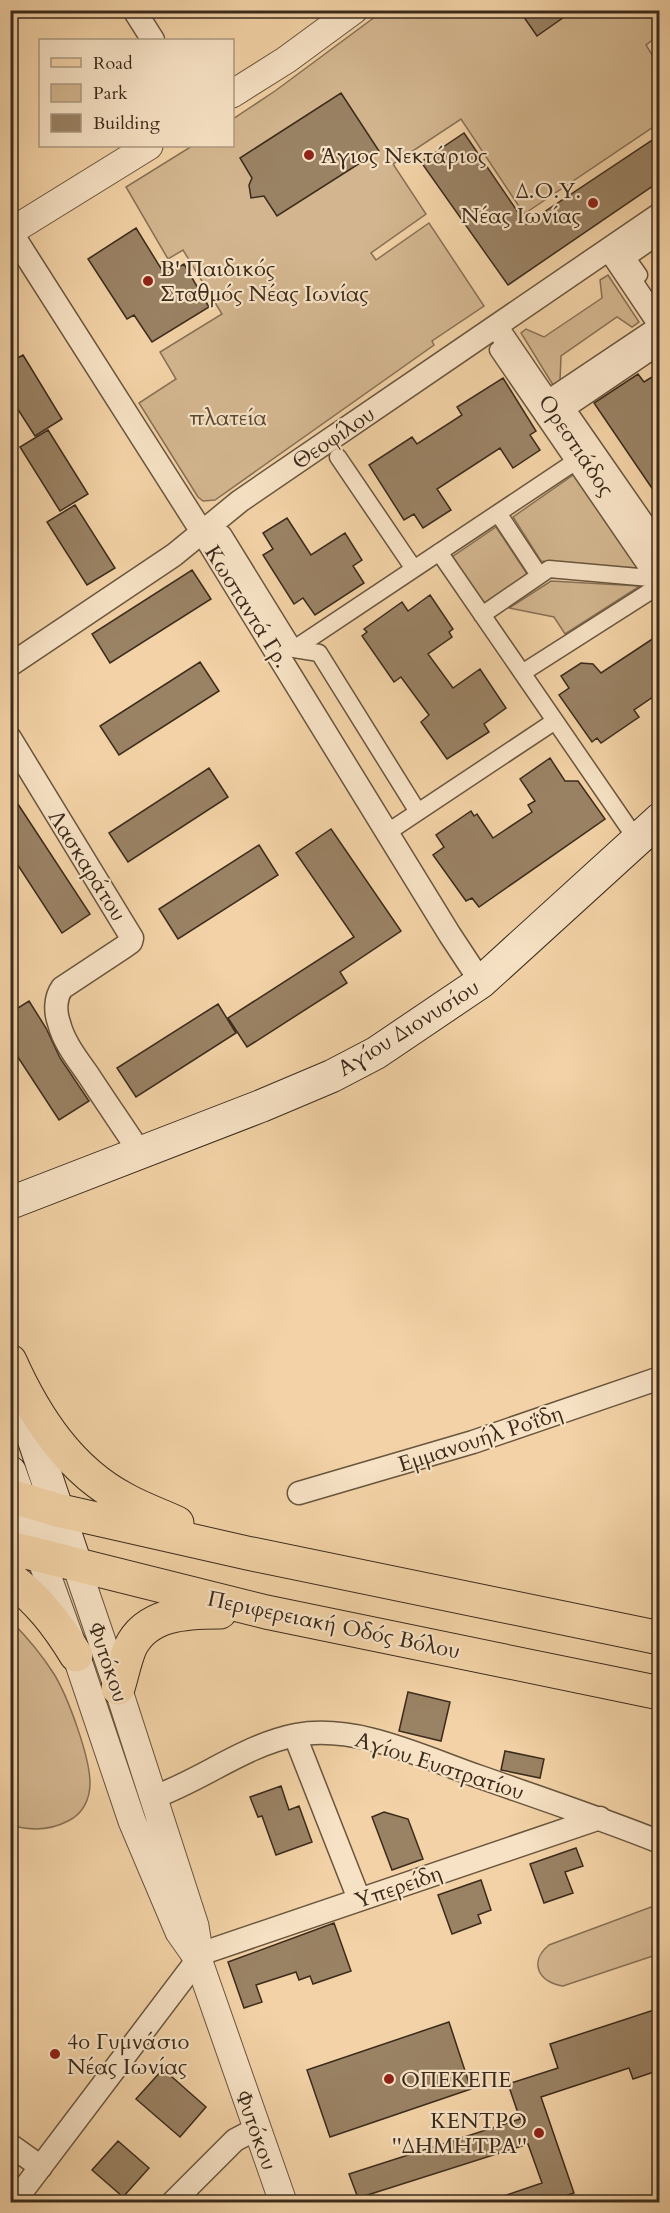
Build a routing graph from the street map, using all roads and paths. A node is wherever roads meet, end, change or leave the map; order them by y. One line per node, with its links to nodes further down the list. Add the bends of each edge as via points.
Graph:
1 (134, 10): 3 (street)
2 (354, 10): 4 (street)
3 (152, 39)
4 (234, 93)
5 (147, 147): 7 (street)
6 (660, 214): 9 (street, Θεοφίλου)
7 (11, 232): 19 (street, Κωσταντά Γρ.)
8 (660, 235): 10 (street, via 627,258)
9 (609, 249): 11 (street, Θεοφίλου); 12 (street)
10 (660, 306)
11 (496, 326): 15 (street, Ορεστιάδος); 19 (street, Θεοφίλου, via 240,501)
12 (660, 326): 15 (street)
13 (660, 346): 16 (street, via 567,409)
14 (498, 350): 16 (street)
15 (548, 402): 16 (street, Ορεστιάδος)
16 (584, 455): 18 (street); 20 (street); 22 (street, Ορεστιάδος); 25 (street)
17 (338, 457): 23 (street)
18 (498, 513): 21 (street); 24 (street)
19 (212, 533): 27 (street); 28 (street, Θεοφίλου); 34 (street, Κωσταντά Γρ.)
20 (660, 543)
21 (439, 552): 23 (street); 26 (street)
22 (660, 562)
23 (414, 569): 27 (street)
24 (539, 575): 25 (street, via 549,569 650,578); 26 (street)
25 (658, 586): 29 (street)
26 (482, 615): 29 (street)
27 (294, 649): 32 (street, via 319,653)
28 (10, 665)
29 (522, 673): 30 (street)
30 (555, 721): 32 (street); 33 (street)
31 (10, 738): 36 (street, Λασκαράτου, via 132,938 63,988 56,1002 59,1025 71,1050)
32 (418, 812): 34 (street)
33 (648, 830): 35 (main road, Αγίου Διονυσίου)
34 (388, 832): 35 (street, Κωσταντά Γρ.)
35 (481, 982): 36 (main road, Αγίου Διονυσίου, via 411,1031 332,1076)
36 (141, 1154): 37 (main road, Αγίου Διονυσίου)
37 (10, 1203)
38 (10, 1361): 45 (main road, via 45,1428 86,1472 124,1499)
39 (10, 1370): 43 (main road, Φυτόκου)
40 (660, 1378): 42 (street, Εμμανουήλ Ροΐδη, via 473,1442)
41 (13, 1489): 43 (main road); 44 (main road, Φυτόκου)
42 (299, 1493)
43 (57, 1510): 45 (main road); 46 (main road, Φυτόκου)
44 (25, 1552): 46 (main road, Περιφερειακή Οδός Βόλου); 50 (street, Φυτόκου)
45 (247, 1553): 49 (main road)
46 (76, 1565): 48 (main road, Περιφερειακή Οδός Βόλου); 51 (street, Φυτόκου)
47 (10, 1578): 50 (main road, via 55,1621)
48 (266, 1612): 51 (main road, via 188,1612 154,1623 130,1647); 52 (main road, Περιφερειακή Οδός Βόλου)
49 (660, 1638)
50 (76, 1655): 58 (street, Φυτόκου, via 132,1821 179,1932)
51 (118, 1688): 54 (street, Φυτόκου)
52 (660, 1693)
53 (295, 1736): 54 (street, Αγίου Ευστρατίου, via 250,1750); 55 (street, Αγίου Ευστρατίου, via 334,1732 372,1740); 57 (street)
54 (154, 1797): 58 (street, Φυτόκου, via 195,1926)
55 (600, 1818): 56 (street, Αγίου Ευστρατίου); 57 (street, Υπερείδη)
56 (660, 1842)
57 (359, 1899): 58 (street, Υπερείδη)
58 (197, 1957): 59 (street, Φυτόκου); 61 (street)
59 (256, 2129): 63 (street, via 235,2140); 64 (street, Φυτόκου)
60 (10, 2145): 61 (street)
61 (41, 2167): 62 (street)
62 (14, 2202)
63 (173, 2202)
64 (283, 2202)

